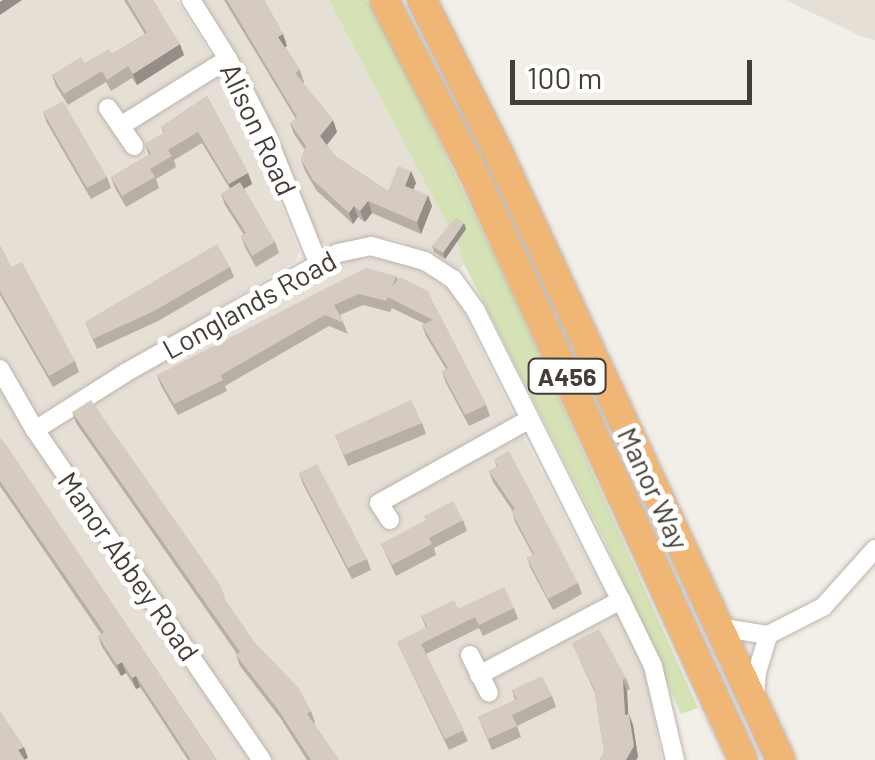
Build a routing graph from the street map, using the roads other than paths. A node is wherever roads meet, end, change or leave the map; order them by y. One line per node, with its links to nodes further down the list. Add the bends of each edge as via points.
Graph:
1 (190, 0): 4 (street, Alison Road)
2 (384, 0): 23 (highway, Manor Way / A456, via 471,168)
3 (422, 0): 15 (highway, Manor Way / A456)
4 (228, 59): 6 (street); 8 (street, Alison Road)
5 (108, 108): 6 (street)
6 (122, 125): 7 (street)
7 (134, 146)
8 (318, 263): 10 (street, Longlands Road, via 353,249 391,248 453,279 476,311); 11 (street, Longlands Road)
9 (0, 369): 11 (street, Manor Abbey Road)
10 (528, 420): 12 (street, via 375,494); 14 (street, Longlands Road)
11 (35, 430): 21 (street, Manor Abbey Road)
12 (390, 520)
13 (875, 549): 16 (street, via 823,607)
14 (620, 600): 18 (street); 22 (street, Longlands Road, via 654,666)
15 (718, 627): 16 (street); 20 (highway, Manor Way / A456)
16 (768, 636): 20 (street)
17 (470, 656): 18 (street)
18 (479, 675): 19 (street)
19 (488, 693)
20 (755, 705): 24 (highway, Manor Way / A456)
21 (262, 760)
22 (674, 760)
23 (743, 760)
24 (781, 760)

